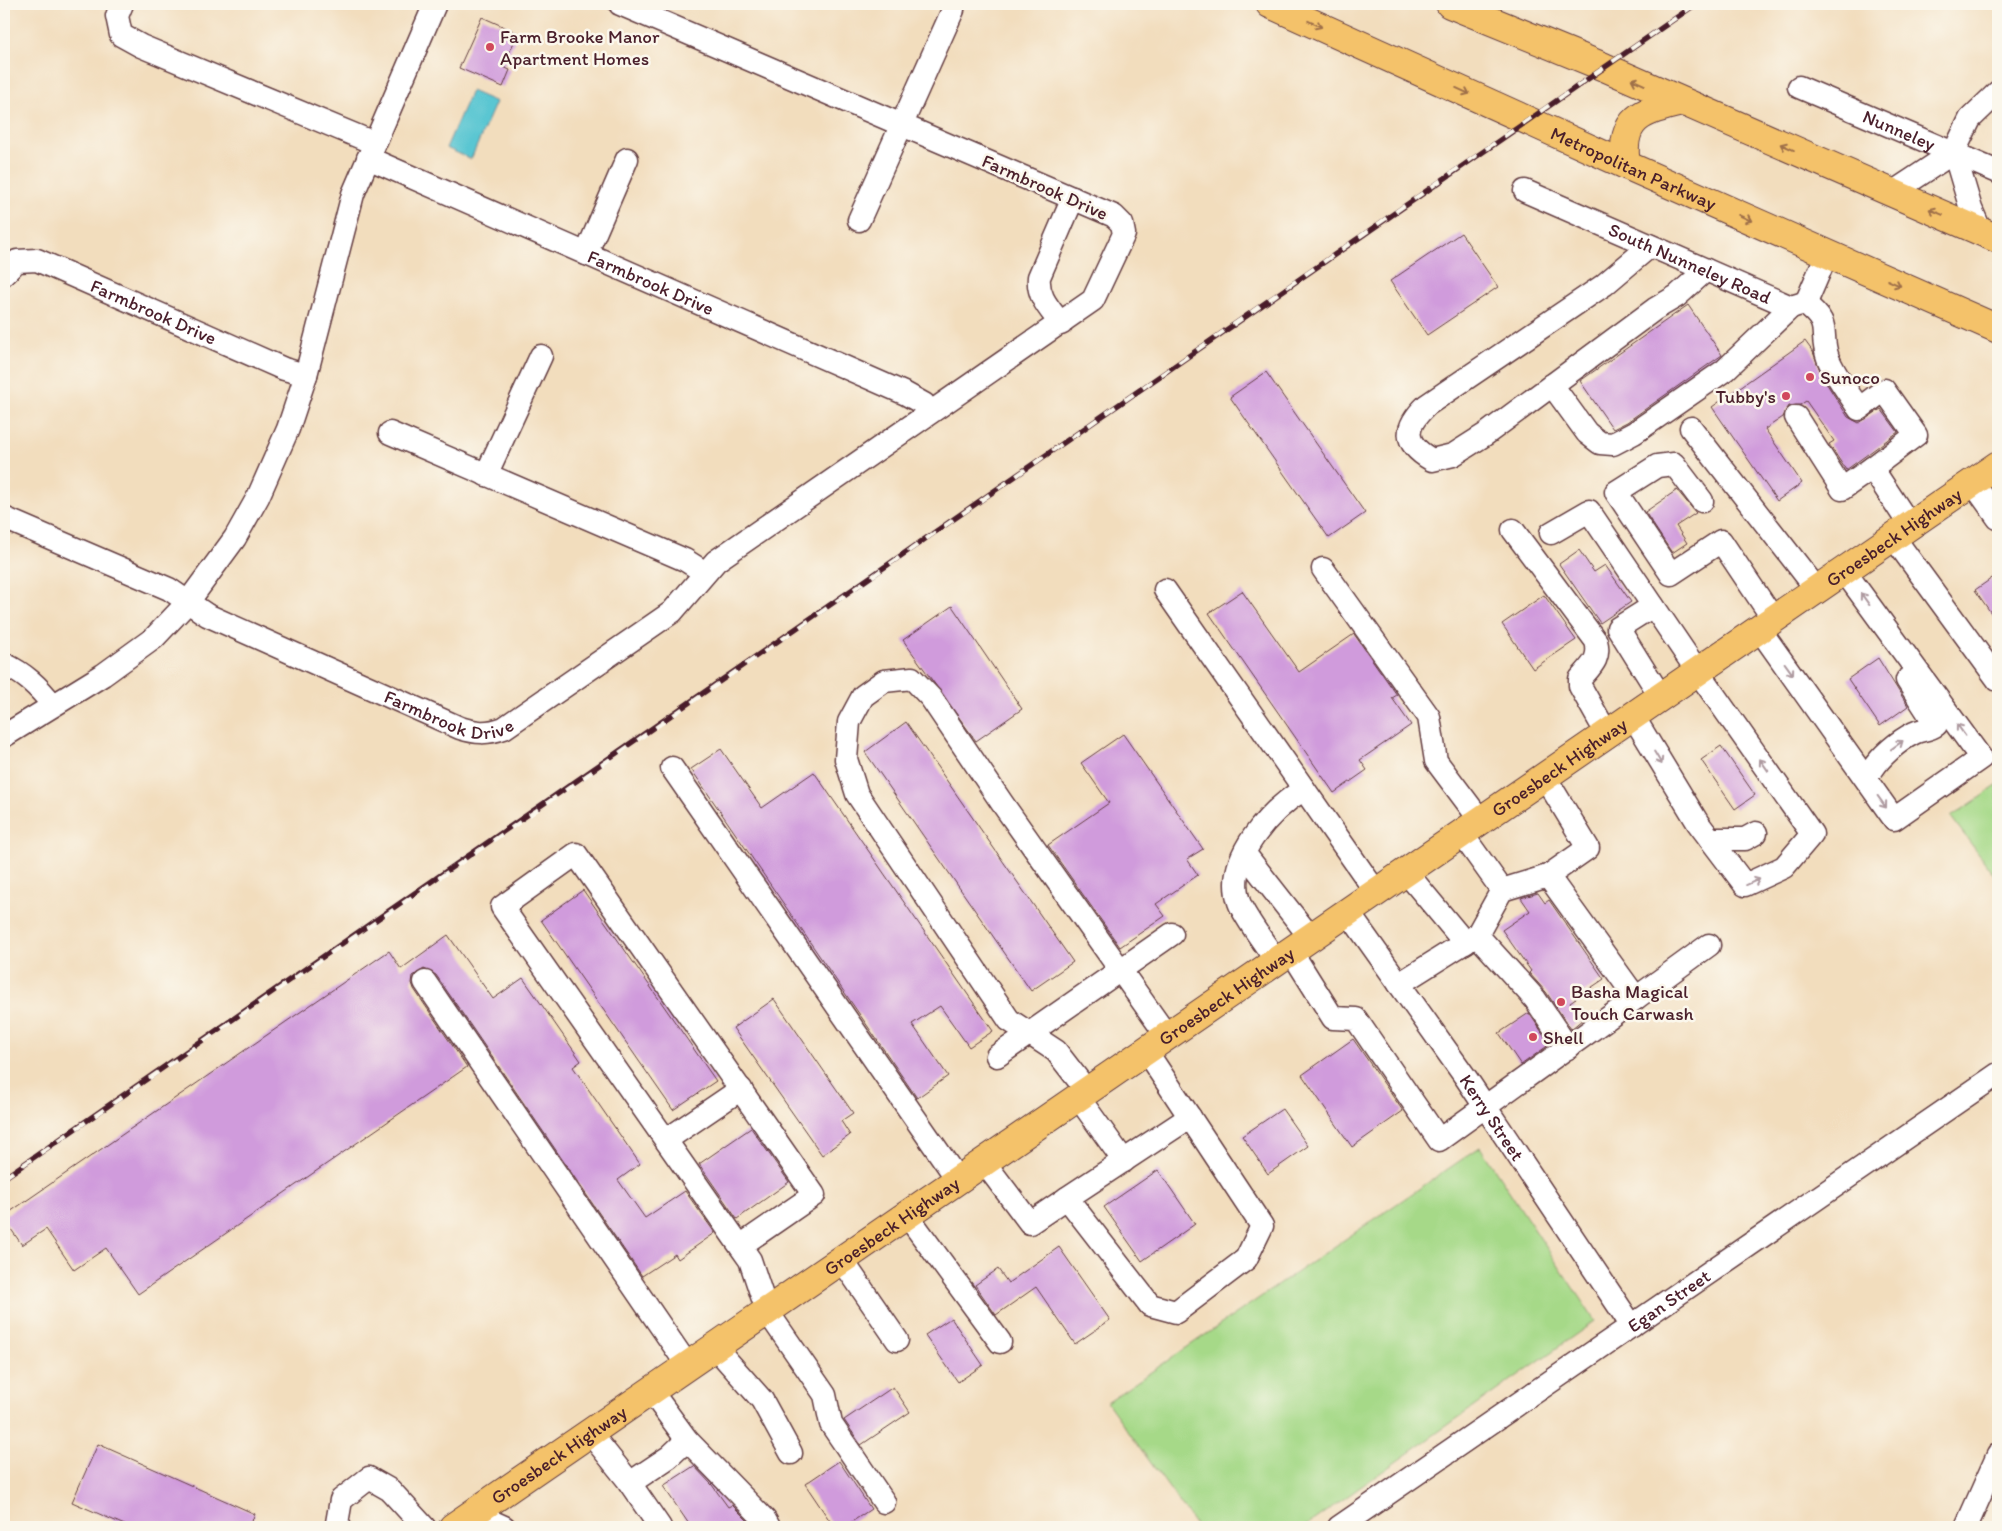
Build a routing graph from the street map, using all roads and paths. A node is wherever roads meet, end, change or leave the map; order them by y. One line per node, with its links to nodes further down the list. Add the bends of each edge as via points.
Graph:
1 (122, 4): 11 (street, Farmbrook Drive, via 117,16 121,35)
2 (435, 4): 11 (street)
3 (620, 4): 10 (street, Farmbrook Drive)
4 (1270, 4): 14 (main road, Metropolitan Parkway, one-way to 14)
5 (1450, 4): 9 (main road, one-way to 5)
6 (953, 10): 10 (street)
7 (1799, 87): 12 (street, Nunneley)
8 (1998, 92): 12 (street, via 1970,119)
9 (1682, 102): 14 (main road, via 1651,110 1633,121 1625,136); 17 (main road, one-way to 9)
10 (902, 125): 18 (street, Farmbrook Drive); 19 (street)
11 (371, 151): 22 (street, Farmbrook Drive); 30 (street, via 338,248)
12 (1954, 152): 15 (street, Nunneley); 17 (street); 20 (street, via 1971,209)
13 (627, 159): 22 (street)
14 (1626, 165): 23 (main road, Metropolitan Parkway, one-way to 23)
15 (1998, 172)
16 (1525, 191): 21 (street, South Nunneley Road)
17 (1892, 193): 20 (main road, one-way to 17)
18 (1073, 198): 27 (street, via 1038,286 1040,295); 27 (street, Farmbrook Drive, via 1114,216 1122,224 1124,234 1093,300)
19 (860, 220)
20 (1989, 235)
21 (1650, 246): 24 (street, South Nunneley Road); 31 (street, via 1604,286 1427,405 1409,427 1411,440 1422,454 1432,460 1453,455)
22 (586, 254): 32 (street, Farmbrook Drive, via 906,394 924,404)
23 (1827, 254): 26 (street); 28 (main road, Metropolitan Parkway, one-way to 28)
24 (1706, 270): 26 (street, South Nunneley Road); 31 (street, via 1677,296)
25 (4, 274): 30 (street, Farmbrook Drive, via 17,261 37,260 284,369)
26 (1797, 305): 31 (street, via 1725,370 1613,444 1600,443 1587,433); 38 (street, South Nunneley Road, via 1820,318 1824,324 1827,357 1859,409 1884,390 1916,435)
27 (1061, 324): 32 (street, Farmbrook Drive)
28 (1998, 329)
29 (540, 356): 39 (street)
30 (306, 375): 53 (street, via 288,429 258,497 235,538)
31 (1552, 385)
32 (930, 412): 49 (street, Farmbrook Drive)
33 (1796, 417): 38 (street, via 1842,488)
34 (1691, 428): 36 (street)
35 (390, 433): 39 (street)
36 (1712, 454): 40 (street); 52 (street)
37 (1998, 465): 41 (main road, Groesbeck Highway)
38 (1872, 468): 46 (street)
39 (486, 475): 49 (street, via 684,560)
40 (1682, 475): 42 (street); 55 (street, via 1674,464 1657,466 1616,492 1671,574 1721,541)
41 (1972, 483): 44 (street); 46 (main road, Groesbeck Highway)
42 (1702, 501)
43 (4, 518): 53 (street, Farmbrook Drive, via 169,589)
44 (1998, 518)
45 (1513, 530): 63 (street, via 1596,641 1599,651 1596,662 1580,679 1580,686)
46 (1902, 532): 50 (main road, Groesbeck Highway); 59 (street)
47 (1551, 533): 54 (street, via 1589,511)
48 (1323, 569): 69 (street, via 1429,717 1436,761)
49 (704, 572): 53 (street, Farmbrook Drive, via 672,612 504,728 491,733 460,728 208,615)
50 (1845, 572): 52 (main road, Groesbeck Highway); 56 (street, one-way to 50)
51 (1166, 590): 68 (street)
52 (1818, 590): 55 (main road, Groesbeck Highway)
53 (188, 602): 61 (street, via 154,638 127,659)
54 (1653, 606): 58 (street); 60 (street, via 1618,628)
55 (1767, 625): 58 (main road, Groesbeck Highway); 66 (street, one-way to 66)
56 (1893, 638): 66 (street, one-way to 56, via 1890,769 1926,744 1929,730 1936,725 1888,649); 66 (street, one-way to 56, via 1894,819 1982,758)
57 (4, 664): 61 (street, via 40,688)
58 (1698, 672): 60 (main road, Groesbeck Highway); 71 (street, one-way to 58, via 1745,885 1784,867 1812,834)
59 (1998, 680)
60 (1662, 697): 62 (main road, Groesbeck Highway)
61 (52, 704): 64 (street)
62 (1633, 716): 63 (main road, Groesbeck Highway); 71 (street, one-way to 71)
63 (1607, 734): 67 (main road, Groesbeck Highway)
64 (4, 736)
65 (672, 768): 98 (street)
66 (1868, 774)
67 (1545, 777): 69 (main road, Groesbeck Highway); 74 (street, via 1588,848)
68 (1304, 789): 72 (street, via 1284,801 1257,830); 76 (street)
69 (1471, 827): 73 (main road, Groesbeck Highway); 75 (street)
70 (1756, 833): 71 (street, via 1745,839)
71 (1710, 839)
72 (1245, 854): 81 (street); 81 (street, via 1236,877 1239,902)
73 (1406, 872): 76 (main road, Groesbeck Highway); 79 (street)
74 (1548, 876): 75 (street); 85 (street)
75 (1502, 890): 79 (street)
76 (1376, 892): 77 (main road, Groesbeck Highway)
77 (1348, 912): 81 (main road, Groesbeck Highway); 84 (street, Kerry Street)
78 (1172, 934): 82 (street)
79 (1471, 939): 84 (street); 88 (street, via 1535,999)
80 (1709, 945): 85 (street)
81 (1292, 950): 87 (main road, Groesbeck Highway); 93 (street, via 1333,1018 1356,1019 1439,1140)
82 (1121, 970): 86 (street); 86 (street, via 931,698 912,678 884,681 863,696 849,722 846,759 857,794 1009,1020); 87 (street)
83 (425, 982): 108 (street)
84 (1399, 984): 93 (street, Kerry Street)
85 (1636, 998): 88 (street)
86 (1029, 1034): 89 (street); 92 (street, via 1056,1051)
87 (1156, 1043): 92 (main road, Groesbeck Highway); 94 (street)
88 (1568, 1048): 93 (street)
89 (998, 1056)
90 (1998, 1074): 104 (street, Egan Street)
91 (741, 1089): 95 (street); 95 (street, via 576,854 502,907); 101 (street, via 814,1195)
92 (1083, 1094): 96 (street); 97 (main road, Groesbeck Highway)
93 (1486, 1108): 104 (street, Kerry Street)
94 (1190, 1117): 96 (street); 99 (street, via 1262,1226 1246,1259 1176,1312 1150,1305)
95 (666, 1140): 101 (street)
96 (1124, 1160): 99 (street)
97 (984, 1162): 98 (main road, Groesbeck Highway); 99 (street, via 1030,1223)
98 (958, 1180): 100 (main road, Groesbeck Highway)
99 (1067, 1198)
100 (907, 1215): 102 (main road, Groesbeck Highway); 106 (street)
101 (740, 1246): 103 (street, via 750,1260)
102 (842, 1260): 103 (main road, Groesbeck Highway); 105 (street)
103 (767, 1311): 107 (main road, Groesbeck Highway); 115 (street, via 825,1395 830,1424)
104 (1632, 1326): 122 (street, Egan Street)
105 (897, 1340)
106 (1000, 1342)
107 (715, 1347): 108 (main road, Groesbeck Highway); 112 (street, via 762,1400)
108 (688, 1366): 109 (main road, Groesbeck Highway)
109 (651, 1391): 110 (main road, Groesbeck Highway); 111 (street)
110 (590, 1433): 114 (street); 116 (main road, Groesbeck Highway)
111 (687, 1440): 114 (street, via 669,1457); 121 (street)
112 (791, 1454)
113 (1998, 1455): 123 (street)
114 (630, 1483): 120 (street)
115 (884, 1502)
116 (463, 1520): 119 (street)
117 (340, 1527): 118 (street, via 337,1523 341,1500 369,1478 390,1490)
118 (424, 1527)
119 (504, 1527)
120 (660, 1527)
121 (769, 1527)
122 (1339, 1527)
123 (1967, 1527)

